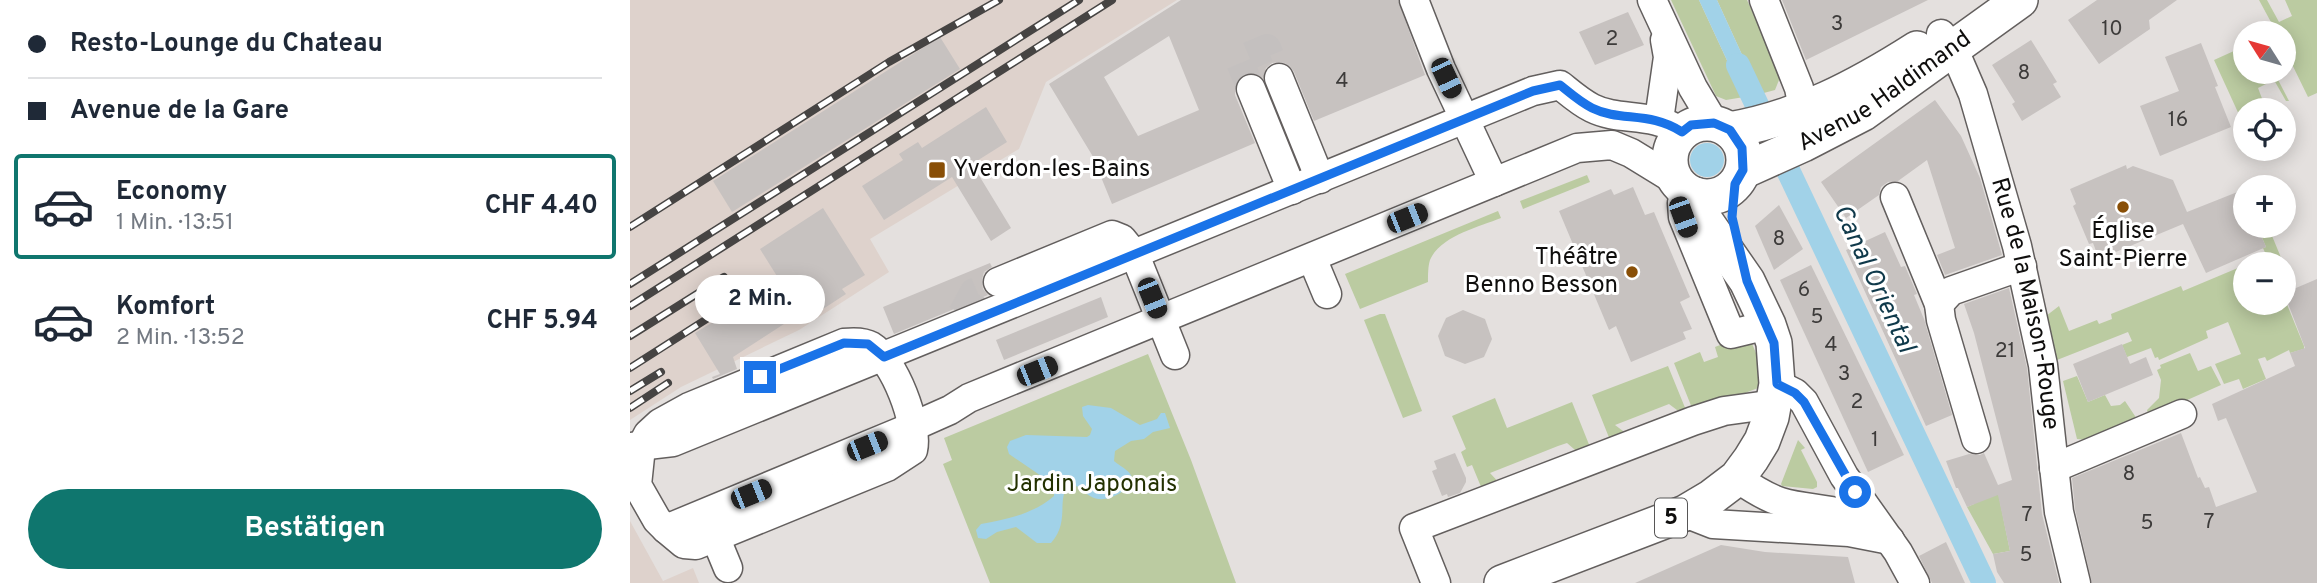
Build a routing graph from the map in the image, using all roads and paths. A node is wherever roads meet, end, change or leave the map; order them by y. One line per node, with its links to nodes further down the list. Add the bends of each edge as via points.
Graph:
1 (1414, 0): 10 (street)
2 (1764, 0): 12 (street, via 1799,88)
3 (1993, 0): 6 (main road, Avenue Haldimand)
4 (2020, 0): 6 (main road, Avenue Haldimand)
5 (1657, 12): 11 (street); 11 (street, via 1668,57)
6 (1947, 42): 12 (main road, Avenue Haldimand, via 1863,113); 22 (street, Rue de la Maison-Rouge, via 1973,94)
7 (1279, 78): 15 (street)
8 (1560, 85): 10 (street); 11 (street, via 1607,113); 13 (street, via 1575,115)
9 (1251, 89): 18 (street)
10 (1465, 119): 15 (street); 16 (street)
11 (1706, 126): 12 (main road, Avenue Haldimand); 14 (main road, via 1742,148); 17 (main road, via 1671,150 1669,160)
12 (1802, 127): 14 (main road, Avenue Haldimand)
13 (1577, 148): 16 (street); 17 (street, via 1612,145)
14 (1747, 173): 17 (main road, via 1724,193 1710,197); 23 (main road, 5, via 1732,217)
15 (1320, 179): 18 (street)
16 (1494, 182): 21 (street)
17 (1685, 189): 23 (main road, 5); 28 (street, via 1683,217 1731,334)
18 (1292, 190): 20 (street)
19 (1895, 197): 26 (street)
20 (1135, 255): 24 (street, via 1122,239 1112,236); 27 (street); 30 (street, via 958,321)
21 (1312, 258): 25 (street); 27 (street)
22 (2022, 266): 26 (street, via 1951,291); 36 (street, Rue de la Maison-Rouge, via 2043,365)
23 (1747, 281): 28 (main road, 5)
24 (998, 282)
25 (1326, 294)
26 (1939, 304): 34 (street)
27 (1161, 320): 29 (street); 33 (street, via 969,398)
28 (1768, 325): 31 (main road, 5, via 1774,343)
29 (1175, 355)
30 (884, 357): 33 (street); 35 (street, via 868,344 844,343 689,407 660,423)
31 (1776, 394): 37 (main road, 5, via 1762,440); 41 (street, via 1795,393 1804,402 1844,476); 43 (street, via 1414,528)
32 (2182, 414): 36 (street)
33 (914, 426): 40 (street, via 914,450 887,467)
34 (1976, 439)
35 (636, 447): 38 (street)
36 (2054, 468): 46 (street, Rue de la Maison-Rouge)
37 (1737, 478): 39 (main road, 5); 41 (street, via 1780,502 1860,519)
38 (634, 483): 40 (street, via 657,520 684,544 696,545)
39 (1685, 513): 41 (street, via 1713,524 1849,532); 44 (main road, 5)
40 (710, 526): 42 (street)
41 (1890, 540): 45 (street)
42 (728, 568)
43 (1436, 583)
44 (1502, 583)
45 (1916, 583)
46 (2076, 583)

